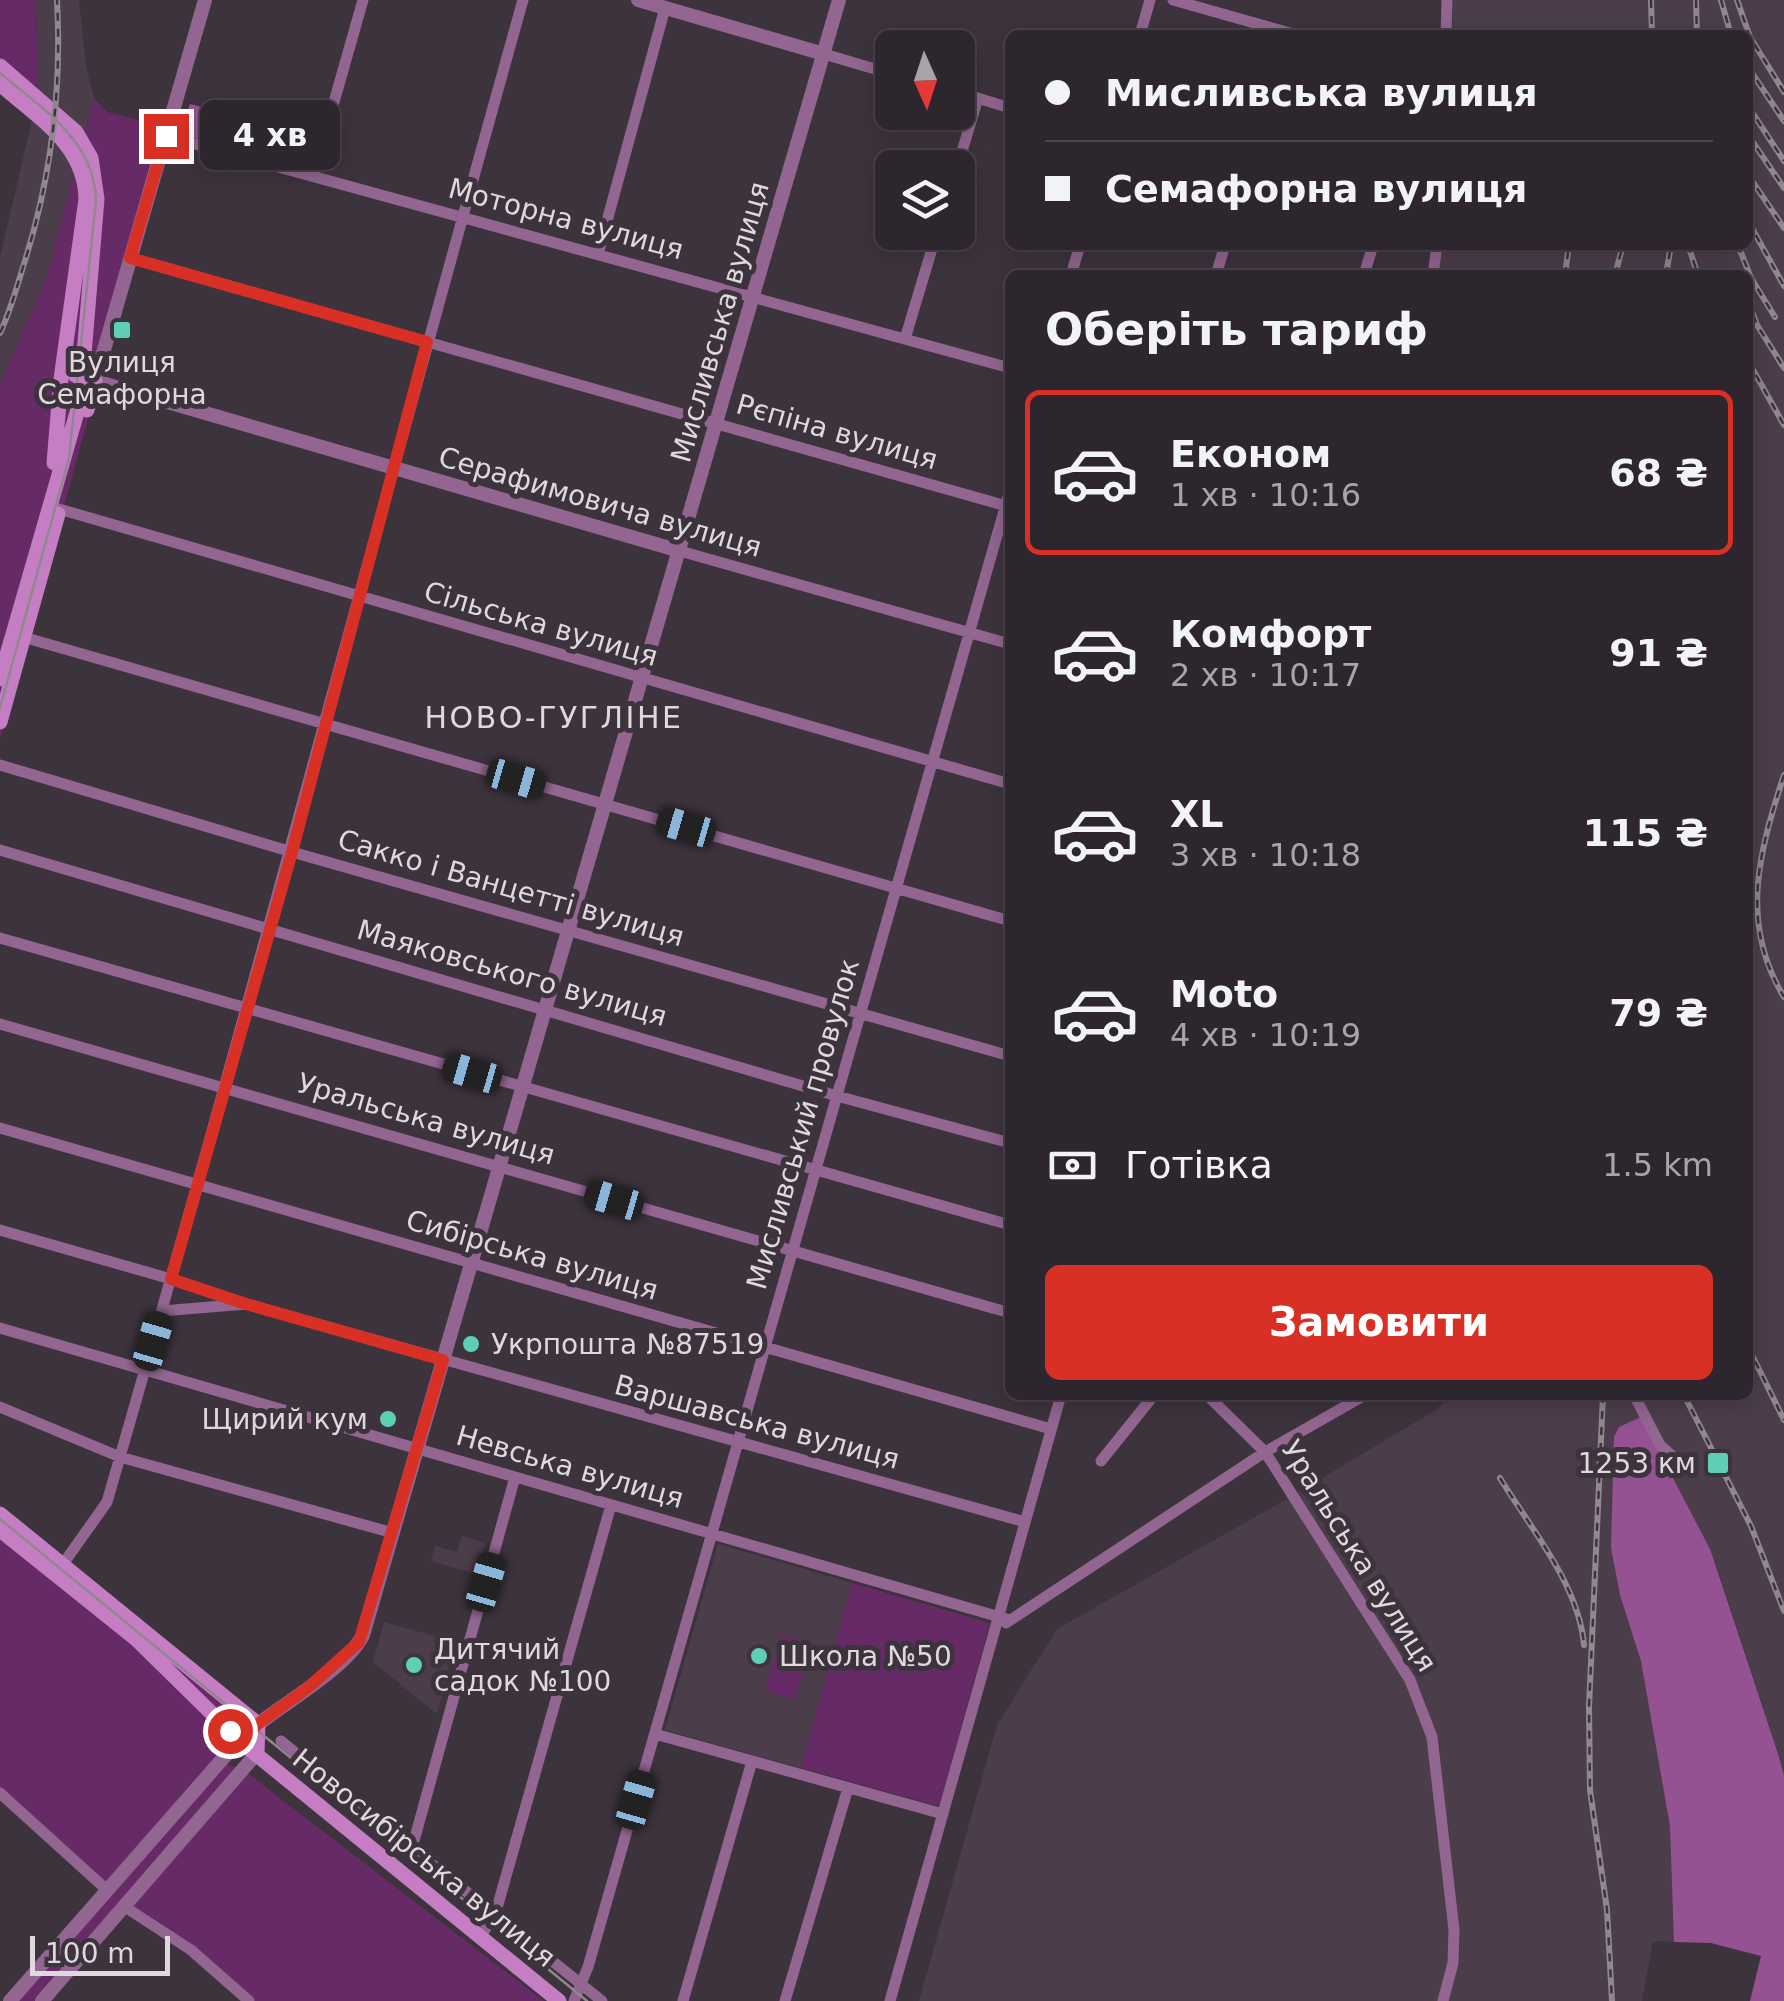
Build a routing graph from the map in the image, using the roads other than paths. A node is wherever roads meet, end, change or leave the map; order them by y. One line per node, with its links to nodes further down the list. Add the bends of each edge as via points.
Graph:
1 (205, 0): 20 (street)
2 (363, 0): 22 (street)
3 (523, 0): 23 (street)
4 (638, 0): 9 (street)
5 (840, 0): 13 (street, Мисливська вулиця)
6 (1150, 0): 10 (street)
7 (1173, 0): 11 (street)
8 (1447, 0): 12 (street)
9 (673, 6): 13 (street); 25 (street)
10 (1141, 30)
11 (1279, 30)
12 (1446, 30)
13 (824, 54): 15 (street); 27 (street, Мисливська вулиця)
14 (0, 66): 32 (main road, via 76,132 92,158 97,199)
15 (875, 69)
16 (0, 84): 31 (main road, via 67,143 84,175)
17 (975, 97): 18 (street)
18 (978, 98): 19 (street); 21 (street)
19 (1005, 106)
20 (166, 136): 22 (street, Моторна вулиця); 26 (street)
21 (962, 150)
22 (312, 176): 23 (street, Моторна вулиця)
23 (462, 217): 25 (street, Моторна вулиця); 29 (street)
24 (932, 250): 28 (street)
25 (598, 254): 27 (street, Моторна вулиця)
26 (130, 258): 29 (street, Рєпіна вулиця); 32 (street)
27 (754, 296): 28 (street, Моторна вулиця); 33 (street, Мисливська вулиця)
28 (905, 338): 30 (street, Моторна вулиця)
29 (427, 342): 33 (street, Рєпіна вулиця); 34 (street)
30 (1005, 367)
31 (62, 372): 32 (main road, Серафимовича вулиця); 38 (main road)
32 (90, 379): 34 (street, Серафимовича вулиця); 36 (main road); 38 (main road)
33 (716, 424): 35 (street, Рєпіна вулиця); 39 (street, Мисливська вулиця)
34 (392, 468): 39 (street, Серафимовича вулиця); 40 (street)
35 (1005, 505)
36 (59, 509): 40 (street, Сільська вулиця); 42 (main road)
37 (1005, 516): 41 (street, Мисливський провулок)
38 (40, 534): 44 (main road)
39 (680, 551): 41 (street, Серафимовича вулиця); 45 (street, Мисливська вулиця)
40 (358, 596): 45 (street, Сільська вулиця); 47 (street)
41 (969, 633): 43 (street, Серафимовича вулиця); 48 (street, Мисливський провулок)
42 (23, 638): 46 (main road); 47 (street)
43 (1005, 643)
44 (0, 679)
45 (642, 680): 48 (street, Сільська вулиця); 51 (street, Мисливська вулиця)
46 (0, 722)
47 (325, 725): 51 (street); 53 (street)
48 (933, 760): 50 (street, Сільська вулиця); 54 (street, Мисливський провулок)
49 (0, 764): 53 (street, Сакко і Ванцетті вулиця)
50 (1005, 782)
51 (606, 804): 54 (street); 57 (street, Мисливська вулиця)
52 (0, 850): 56 (street, Маяковського вулиця)
53 (292, 852): 56 (street); 57 (street, Сакко і Ванцетті вулиця)
54 (897, 887): 55 (street); 61 (street, Мисливський провулок)
55 (1005, 919)
56 (270, 928): 59 (street, Маяковського вулиця); 60 (street)
57 (569, 930): 59 (street, Мисливська вулиця); 61 (street, Сакко і Ванцетті вулиця)
58 (0, 938): 60 (street)
59 (546, 1008): 65 (street, Мисливська вулиця); 66 (street, Маяковського вулиця)
60 (248, 1010): 64 (street); 65 (street)
61 (860, 1014): 63 (street, Сакко і Ванцетті вулиця); 66 (street, Мисливський провулок)
62 (0, 1024): 64 (street, Уральська вулиця)
63 (1005, 1055)
64 (226, 1088): 69 (street, Уральська вулиця); 71 (street)
65 (523, 1088): 69 (street, Мисливська вулиця); 70 (street)
66 (837, 1096): 68 (street, Маяковського вулиця); 70 (street, Мисливський провулок)
67 (0, 1128): 71 (street, Сибірська вулиця)
68 (1005, 1142)
69 (500, 1167): 74 (street, Уральська вулиця); 75 (street, Мисливська вулиця)
70 (816, 1170): 72 (street); 74 (street, Мисливський провулок)
71 (198, 1186): 75 (street, Сибірська вулиця); 76 (street)
72 (1005, 1223)
73 (0, 1230): 76 (street, Варшавська вулиця)
74 (793, 1251): 79 (street, Уральська вулиця); 81 (street, Мисливський провулок)
75 (471, 1264): 81 (street, Сибірська вулиця); 82 (street, Мисливська вулиця)
76 (171, 1279): 77 (street, Варшавська вулиця); 78 (street)
77 (246, 1304): 78 (street, Варшавська вулиця); 82 (street, Варшавська вулиця)
78 (162, 1311): 83 (street)
79 (1005, 1313)
80 (0, 1328): 83 (street, Невська вулиця)
81 (765, 1347): 90 (street, Сибірська вулиця); 91 (street, Мисливський провулок)
82 (443, 1360): 91 (street, Варшавська вулиця); 92 (street, Мисливська вулиця)
83 (145, 1371): 92 (street, Невська вулиця); 94 (street)
84 (1060, 1400): 90 (street)
85 (1150, 1400): 95 (street)
86 (1212, 1400): 93 (street, Уральська вулиця)
87 (1356, 1400): 93 (street)
88 (1637, 1400): 96 (street, via 1660,1445)
89 (0, 1407): 94 (street)
90 (1051, 1429): 100 (street)
91 (738, 1444): 100 (street, Варшавська вулиця); 103 (street, Мисливський провулок)
92 (417, 1449): 97 (street, Невська вулиця); 102 (street, Мисливська вулиця)
93 (1266, 1452): 105 (street); 132 (street, Уральська вулиця, via 1423,1708 1438,1768 1454,1930)
94 (120, 1457): 102 (street); 104 (street, via 103,1511)
95 (1102, 1461)
96 (1686, 1468)
97 (516, 1478): 98 (street, Невська вулиця); 117 (street)
98 (611, 1505): 103 (street, Невська вулиця); 120 (street)
99 (0, 1514): 104 (main road)
100 (1025, 1522): 105 (street)
101 (0, 1530): 107 (main road, Новосибірська вулиця, via 136,1638)
102 (393, 1533): 108 (street, Мисливська вулиця, via 359,1642)
103 (712, 1534): 105 (street, Невська вулиця); 109 (street, Мисливський провулок)
104 (63, 1564): 106 (main road)
105 (1004, 1619): 116 (street, via 994,1630)
106 (198, 1674): 107 (main road); 108 (main road)
107 (184, 1686): 110 (main road, Новосибірська вулиця)
108 (258, 1724): 110 (street, Мисливська вулиця); 112 (main road, Новосибірська вулиця)
109 (655, 1734): 113 (street); 122 (street, Мисливський провулок)
110 (235, 1736): 112 (main road, Новосибірська вулиця); 118 (street, Мисливська вулиця, via 227,1754)
111 (281, 1741): 117 (street, Новосибірська вулиця)
112 (257, 1754): 119 (street); 121 (main road, Новосибірська вулиця)
113 (752, 1761): 114 (street); 129 (street)
114 (848, 1788): 116 (street); 130 (street)
115 (0, 1793): 118 (street)
116 (942, 1814): 131 (street)
117 (412, 1848): 120 (street, Новосибірська вулиця)
118 (107, 1890): 119 (street); 123 (street, Мисливська вулиця)
119 (125, 1906): 124 (street); 125 (street)
120 (494, 1915): 121 (street); 122 (street, Новосибірська вулиця)
121 (480, 1937): 126 (main road, Новосибірська вулиця)
122 (581, 1986): 127 (street, Мисливський провулок); 128 (street, Новосибірська вулиця)
123 (10, 2001)
124 (42, 2001)
125 (250, 2001)
126 (560, 2001)
127 (574, 2001)
128 (602, 2001)
129 (683, 2001)
130 (786, 2001)
131 (890, 2001)
132 (1443, 2001)

